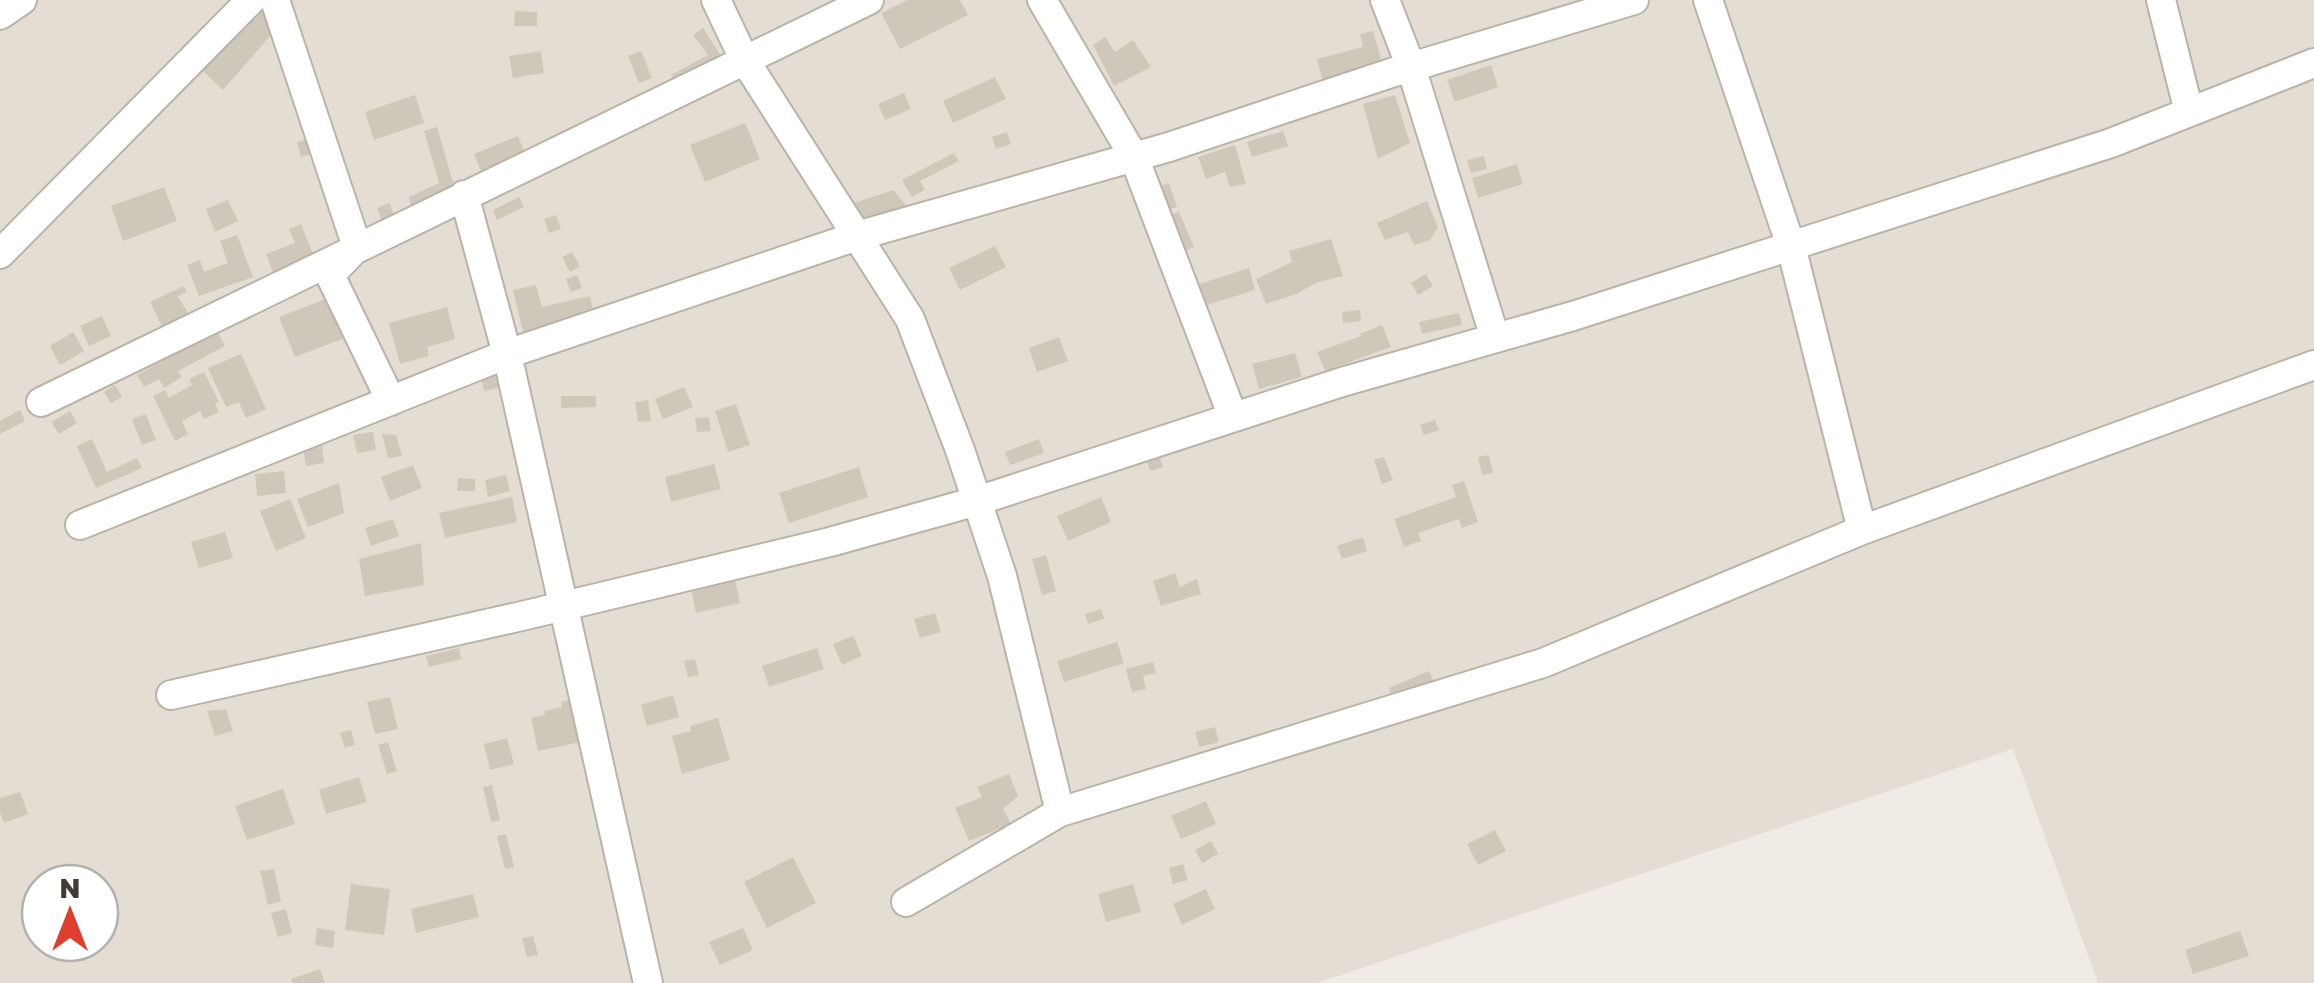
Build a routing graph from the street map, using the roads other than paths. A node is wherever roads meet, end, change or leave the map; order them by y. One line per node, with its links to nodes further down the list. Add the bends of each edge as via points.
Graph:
1 (22, 0): 11 (street)
2 (250, 0): 21 (street)
3 (275, 0): 20 (street)
4 (716, 0): 12 (street)
5 (869, 0): 12 (street)
6 (1042, 0): 16 (street)
7 (1385, 0): 14 (street)
8 (1634, 0): 14 (street)
9 (1708, 0): 19 (street)
10 (2160, 0): 15 (street)
11 (0, 14)
12 (744, 59): 17 (street); 18 (street)
13 (2314, 63): 15 (street)
14 (1412, 67): 16 (street); 22 (street)
15 (2188, 112): 19 (street)
16 (1134, 157): 18 (street); 27 (street)
17 (464, 195): 20 (street); 23 (street)
18 (857, 236): 23 (street); 28 (street, via 910,319)
19 (1792, 246): 22 (street); 30 (street)
20 (358, 247): 25 (street, via 330,275); 26 (street)
21 (0, 254)
22 (1495, 338): 27 (street)
23 (507, 354): 25 (street); 31 (street)
24 (2314, 364): 30 (street)
25 (390, 401): 29 (street)
26 (41, 402)
27 (1234, 417): 28 (street)
28 (977, 501): 31 (street); 33 (street)
29 (80, 525)
30 (1862, 530): 33 (street, via 1543,663)
31 (565, 606): 32 (street); 35 (street)
32 (171, 695)
33 (1060, 812): 34 (street)
34 (906, 902)
35 (648, 983)

